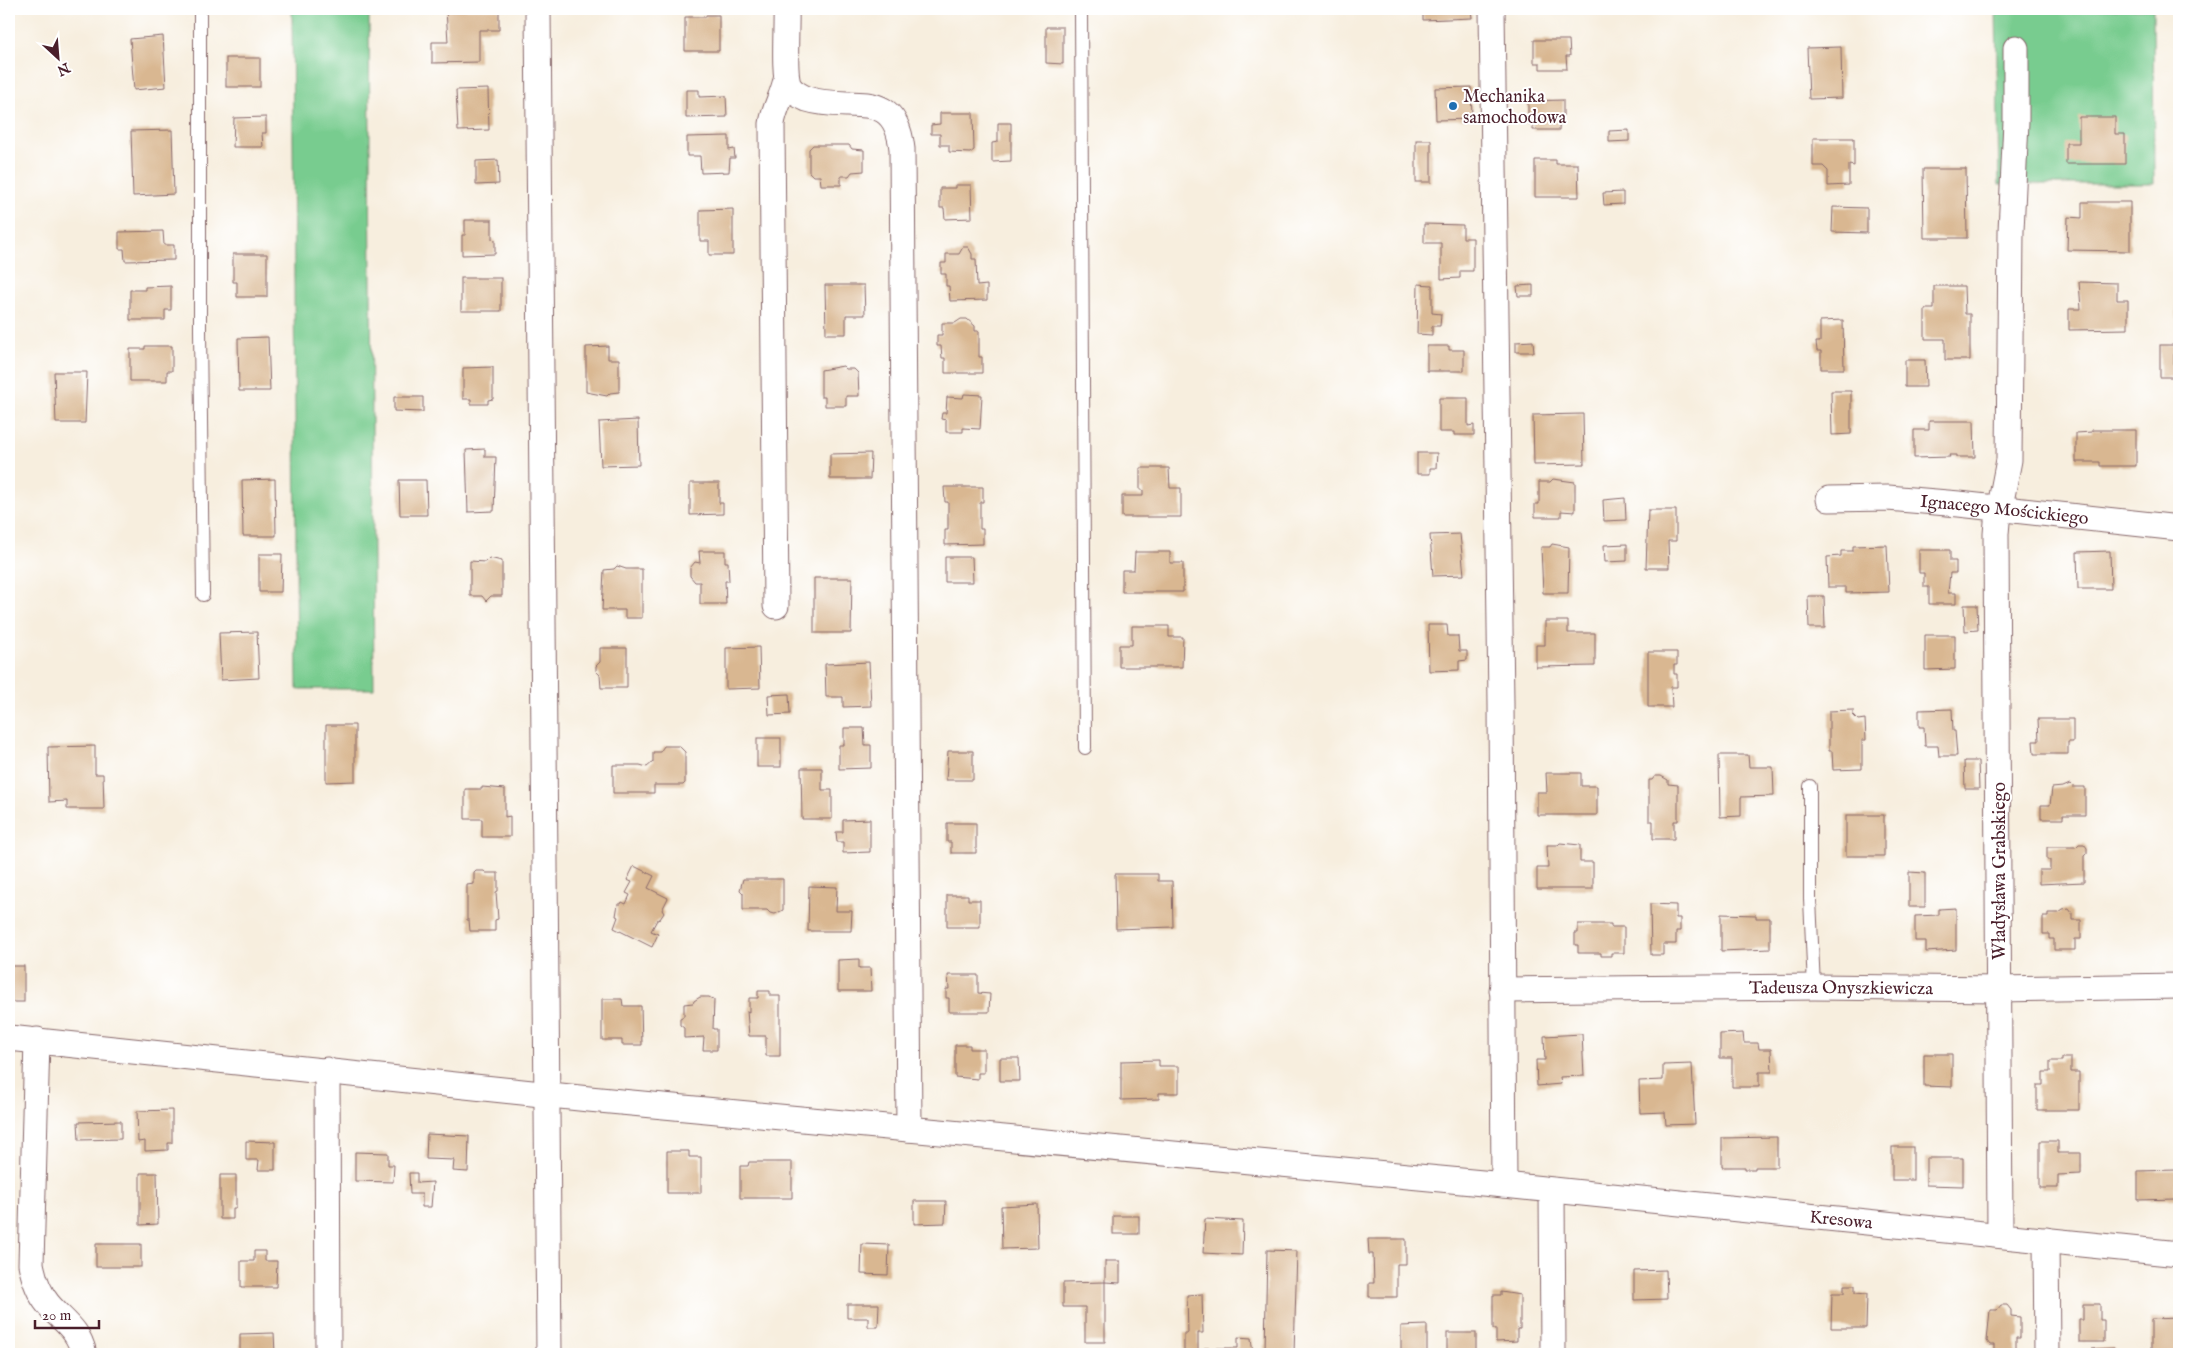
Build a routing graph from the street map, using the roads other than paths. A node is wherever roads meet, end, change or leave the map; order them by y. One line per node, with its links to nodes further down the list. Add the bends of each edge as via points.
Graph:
1 (200, 9): 11 (lane)
2 (538, 9): 22 (street)
3 (786, 9): 7 (street)
4 (1081, 9): 13 (lane)
5 (1492, 9): 18 (street)
6 (2016, 48): 9 (street, Władysława Grabskiego, via 2009,460)
7 (786, 79): 12 (street, via 772,124); 23 (street, via 794,92 817,102 864,104 883,109 898,128 902,150)
8 (1828, 499): 9 (street, Ignacego Mościckiego, via 1888,498)
9 (2000, 508): 10 (street, Ignacego Mościckiego); 17 (street, Władysława Grabskiego, via 1996,534)
10 (2179, 528)
11 (203, 595)
12 (776, 606)
13 (1085, 748)
14 (1810, 786): 16 (lane)
15 (2179, 986): 17 (street, Tadeusza Onyszkiewicza)
16 (1814, 987): 17 (street, Tadeusza Onyszkiewicza); 18 (street, Tadeusza Onyszkiewicza)
17 (2000, 989): 26 (street, Władysława Grabskiego)
18 (1502, 990): 24 (street)
19 (9, 1038): 20 (street, Kresowa)
20 (37, 1040): 21 (street, Kresowa); 29 (street, via 31,1264 42,1296 72,1327)
21 (327, 1070): 22 (street, Kresowa); 30 (street)
22 (548, 1094): 23 (street, Kresowa); 31 (street)
23 (909, 1129): 24 (street, Kresowa)
24 (1504, 1185): 25 (street, Kresowa)
25 (1552, 1190): 26 (street, Kresowa); 32 (street)
26 (2000, 1235): 27 (street, Kresowa)
27 (2046, 1240): 28 (street, Kresowa); 33 (street)
28 (2179, 1254)
29 (84, 1354)
30 (328, 1354)
31 (549, 1354)
32 (1553, 1354)
33 (2047, 1354)

